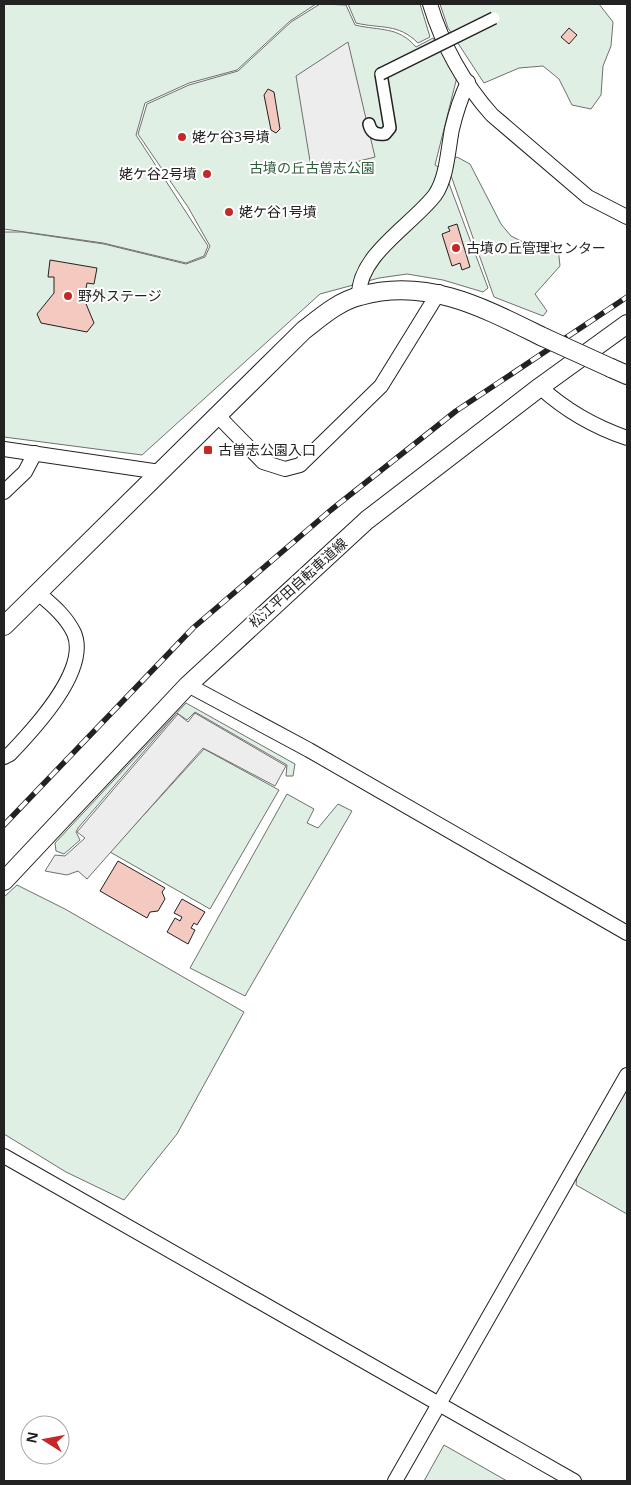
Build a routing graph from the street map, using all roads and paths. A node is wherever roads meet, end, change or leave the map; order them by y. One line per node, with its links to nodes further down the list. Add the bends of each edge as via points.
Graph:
1 (430, 4): 3 (street, via 438,30)
2 (494, 18): 4 (street, bridge, via 381,74 390,128 385,134 377,134)
3 (468, 82): 5 (street, via 492,115 565,180 588,198); 7 (street, via 458,105 436,194 369,263 359,283)
4 (369, 124)
5 (627, 217)
6 (439, 292): 7 (street, via 403,290); 9 (street, bridge, via 481,307); 11 (street, via 381,386 300,465 285,469 263,462)
7 (359, 296): 11 (street, via 336,306 304,330)
8 (627, 324): 10 (street, 松江平田自転車道線)
9 (619, 372)
10 (540, 387): 12 (street, via 600,429); 19 (street, 松江平田自転車道線, via 367,520)
11 (217, 415): 15 (street)
12 (627, 438)
13 (4, 449): 14 (street)
14 (35, 453): 15 (street); 16 (street, via 25,472)
15 (160, 472): 17 (street)
16 (4, 492)
17 (38, 592): 18 (street); 20 (street, via 62,615 74,634 76,651 71,671 44,718)
18 (4, 626)
19 (188, 685): 21 (street, 松江平田自転車道線); 22 (street, via 309,750)
20 (4, 757)
21 (4, 881)
22 (627, 933)
23 (627, 1075): 25 (street)
24 (4, 1156): 25 (street)
25 (438, 1404): 26 (street); 27 (street)
26 (395, 1481)
27 (574, 1481)

